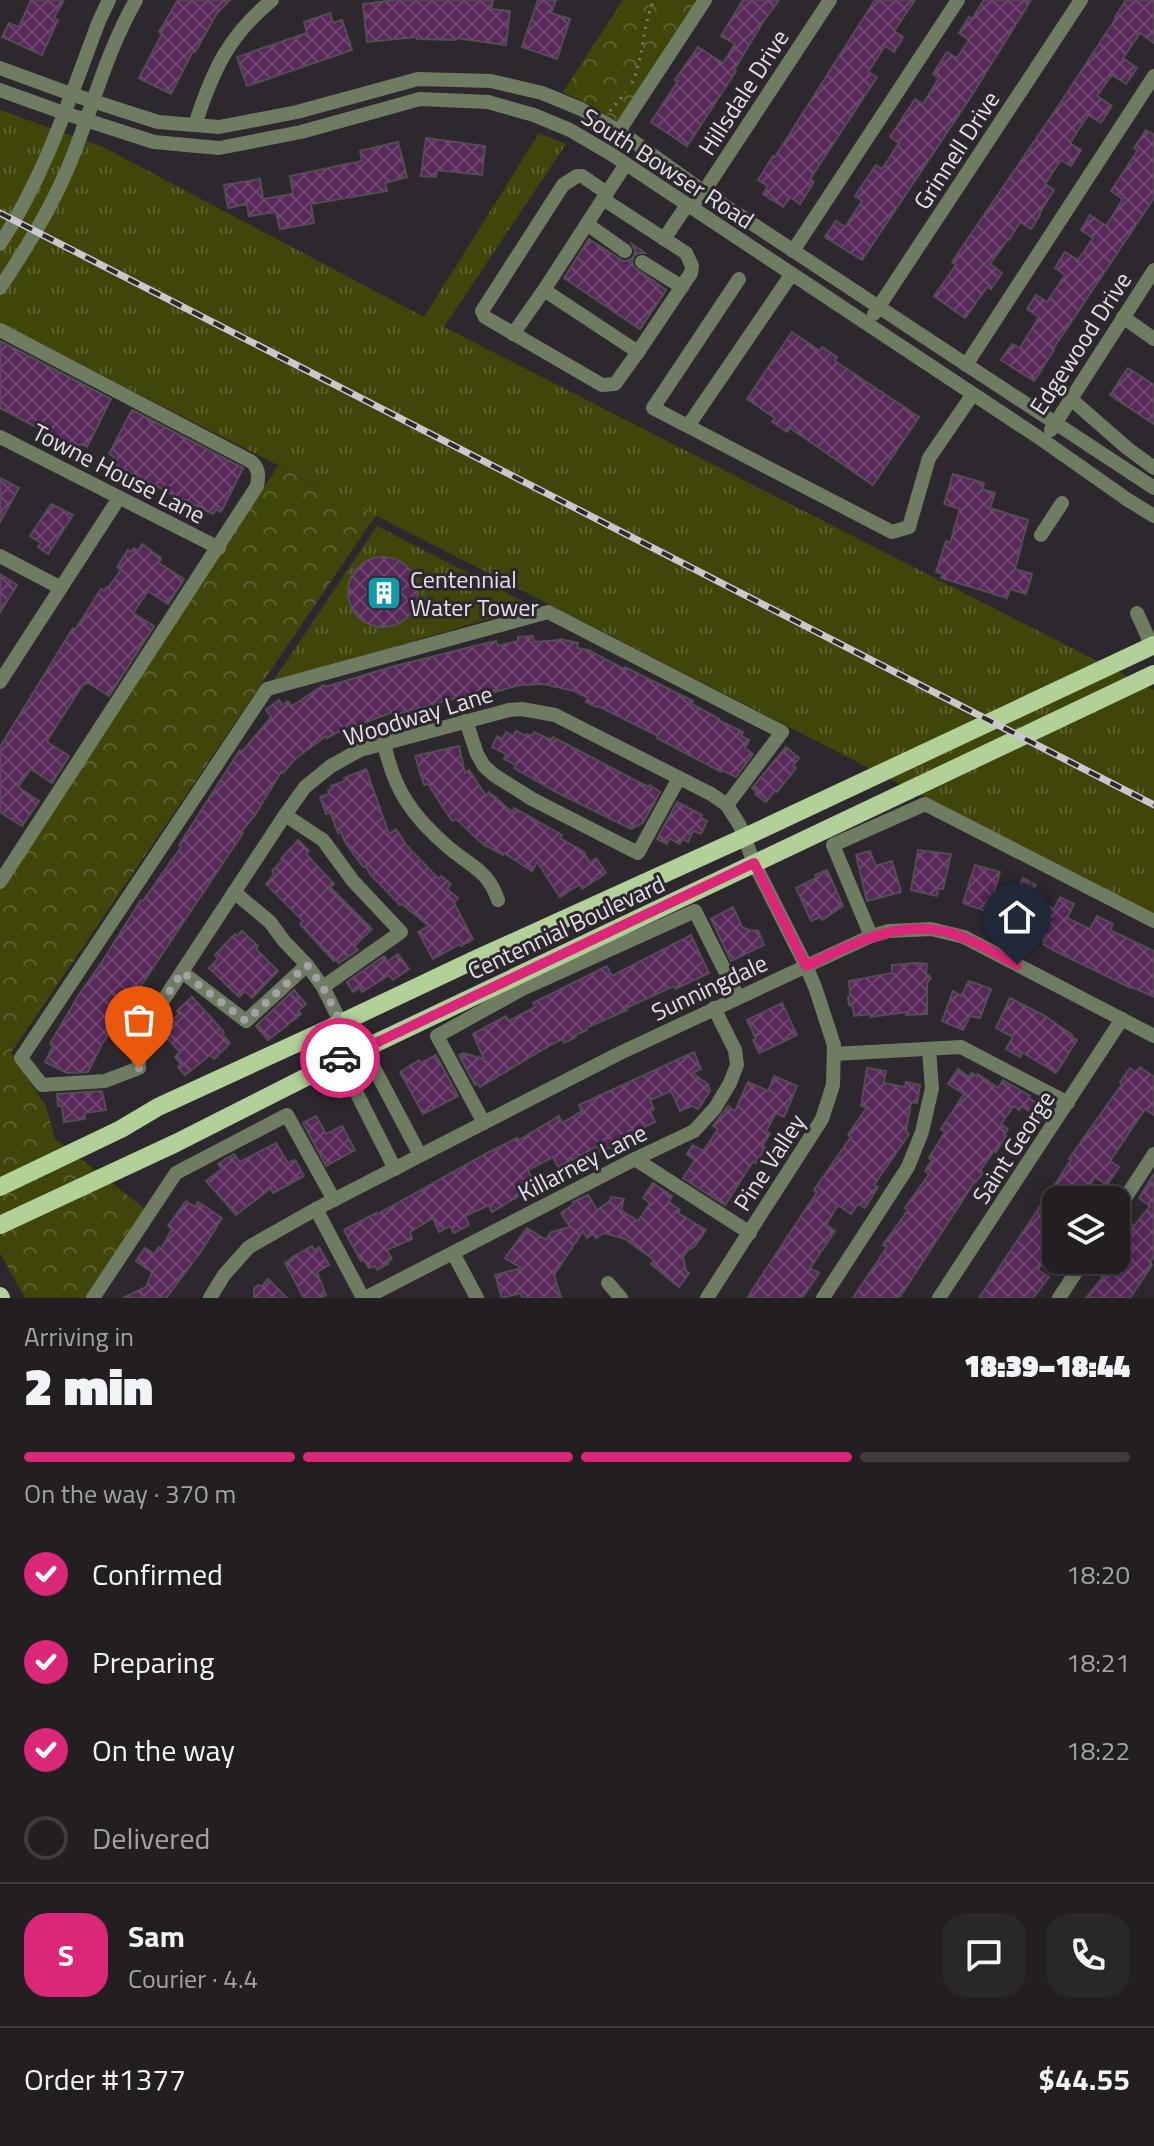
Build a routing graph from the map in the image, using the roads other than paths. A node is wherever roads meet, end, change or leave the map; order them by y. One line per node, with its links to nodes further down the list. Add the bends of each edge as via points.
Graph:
1 (109, 0): 11 (street)
2 (136, 0): 12 (street)
3 (272, 0): 15 (street, via 222,57)
4 (705, 0): 16 (street)
5 (830, 0): 18 (street, Hillsdale Drive)
6 (958, 0): 25 (street)
7 (1081, 0): 33 (street, Grinnell Drive)
8 (0, 68): 11 (street, South Bowser Road)
9 (1154, 76): 40 (street)
10 (0, 90): 13 (street, South Bowser Road)
11 (71, 94): 12 (street, South Bowser Road); 13 (street)
12 (92, 101): 14 (street); 15 (street, South Bowser Road, via 158,122)
13 (64, 113): 14 (street, South Bowser Road); 23 (street, via 42,168)
14 (85, 120): 17 (street, South Bowser Road, via 154,142 219,148 420,99 488,102 570,130); 31 (street, via 50,205)
15 (195, 125): 16 (street, South Bowser Road, via 219,127 297,112 418,79 491,81 542,93)
16 (619, 131): 18 (street, South Bowser Road)
17 (626, 164): 19 (street); 20 (street, South Bowser Road)
18 (704, 192): 20 (street, Hillsdale Drive); 25 (street, South Bowser Road)
19 (605, 196): 21 (street); 22 (street); 37 (street, via 582,176 563,185 482,311)
20 (690, 207): 22 (street, Hillsdale Drive); 28 (street, South Bowser Road)
21 (587, 224): 24 (street); 32 (street)
22 (664, 239): 30 (street, via 690,259 691,273)
23 (0, 244)
24 (625, 251)
25 (793, 251): 33 (street, South Bowser Road)
26 (642, 262): 30 (street)
27 (1154, 270): 34 (street, Edgewood Drive)
28 (791, 275): 35 (street, South Bowser Road); 44 (street)
29 (739, 279): 44 (street, via 653,408)
30 (682, 287): 39 (street)
31 (0, 288)
32 (544, 290): 37 (street); 39 (street)
33 (879, 307): 35 (street, Grinnell Drive); 40 (street, South Bowser Road)
34 (1123, 317): 38 (street); 42 (street, Edgewood Drive)
35 (868, 325): 41 (street, South Bowser Road)
36 (0, 330): 53 (street, via 252,462 258,471 257,486)
37 (513, 334): 39 (street, via 602,385 615,384)
38 (1154, 339)
39 (638, 352)
40 (966, 365): 43 (street, South Bowser Road)
41 (973, 394): 44 (street, via 929,458 909,527 892,532); 46 (street, South Bowser Road)
42 (1071, 399): 43 (street, Edgewood Drive); 47 (street)
43 (1055, 423): 46 (street, Edgewood Drive); 48 (street, South Bowser Road)
44 (688, 426)
45 (0, 437): 49 (street, Towne House Lane)
46 (1044, 441): 51 (street, South Bowser Road)
47 (1154, 468)
48 (1154, 488)
49 (119, 498): 53 (street, Towne House Lane); 55 (street)
50 (1062, 503): 52 (street)
51 (1154, 516)
52 (1041, 535)
53 (219, 548): 67 (street)
54 (0, 556): 55 (street)
55 (61, 588): 59 (street)
56 (1137, 613): 57 (street)
57 (1153, 646): 65 (main road, Centennial Boulevard)
58 (1154, 674): 66 (main road, Centennial Boulevard)
59 (0, 682)
60 (466, 721): 61 (street, Woodway Lane); 62 (street, Woodway Lane, via 522,709 555,715); 62 (street, via 477,754 494,775 638,853)
61 (384, 743): 64 (street, Woodway Lane, via 331,766 305,787); 69 (street, via 407,805 426,829 479,869)
62 (679, 778): 63 (street, Woodway Lane)
63 (727, 805): 65 (street); 74 (street, Woodway Lane, via 782,732 548,612 267,689 21,1058 42,1085 105,1081 139,1068 138,1042)
64 (285, 815): 68 (street, Woodway Lane); 75 (street, via 323,840 401,932)
65 (745, 837): 66 (street, Pine Valley); 79 (main road, Centennial Boulevard)
66 (754, 863): 73 (street, Pine Valley); 81 (main road, Centennial Boulevard)
67 (0, 882)
68 (234, 892): 72 (street, via 270,922); 74 (street, Woodway Lane)
69 (498, 900)
70 (1154, 921): 71 (street, via 925,804 833,845)
71 (871, 936): 73 (street, Sunningdale); 78 (street, Sunningdale, via 931,929 964,937)
72 (307, 965): 74 (street, via 246,1021); 75 (street)
73 (806, 966): 76 (street, Sunningdale); 83 (street, Pine Valley)
74 (182, 972)
75 (323, 987): 79 (street)
76 (738, 997): 77 (street, Sunningdale); 86 (street, via 695,911 522,989 437,1036)
77 (714, 1008): 86 (street, Sunningdale); 89 (street, Killarney Lane, via 735,1050 737,1065 730,1083 694,1131)
78 (1122, 1019): 80 (street, Sunningdale); 85 (street, Saint George)
79 (341, 1023): 81 (street); 84 (street); 91 (main road, Centennial Boulevard)
80 (1154, 1036)
81 (364, 1049): 84 (main road, Centennial Boulevard); 88 (street)
82 (929, 1050): 83 (street); 85 (street, via 961,1047); 106 (street, via 932,1088 908,1167)
83 (834, 1054): 96 (street, Pine Valley, via 833,1085 822,1119)
84 (340, 1060): 90 (street); 95 (main road, Centennial Boulevard)
85 (1068, 1103): 107 (street, Saint George)
86 (484, 1123): 88 (street, Sunningdale)
87 (1154, 1154): 92 (street)
88 (420, 1155): 90 (street, Sunningdale)
89 (635, 1159): 96 (street); 97 (street, Killarney Lane)
90 (395, 1169): 93 (street, Sunningdale)
91 (0, 1187)
92 (1130, 1191)
93 (334, 1200): 94 (street, Sunningdale); 100 (street, via 287,1115 176,1173)
94 (316, 1209): 101 (street, Sunningdale, via 249,1247); 102 (street)
95 (0, 1225)
96 (750, 1233): 105 (street, Pine Valley)
97 (453, 1253): 102 (street, Killarney Lane); 103 (street)
98 (1075, 1274): 108 (street)
99 (608, 1283): 104 (street)
100 (93, 1298)
101 (210, 1298)
102 (364, 1298)
103 (477, 1298)
104 (621, 1298)
105 (707, 1298)
106 (823, 1298)
107 (939, 1298)
108 (1059, 1298)

